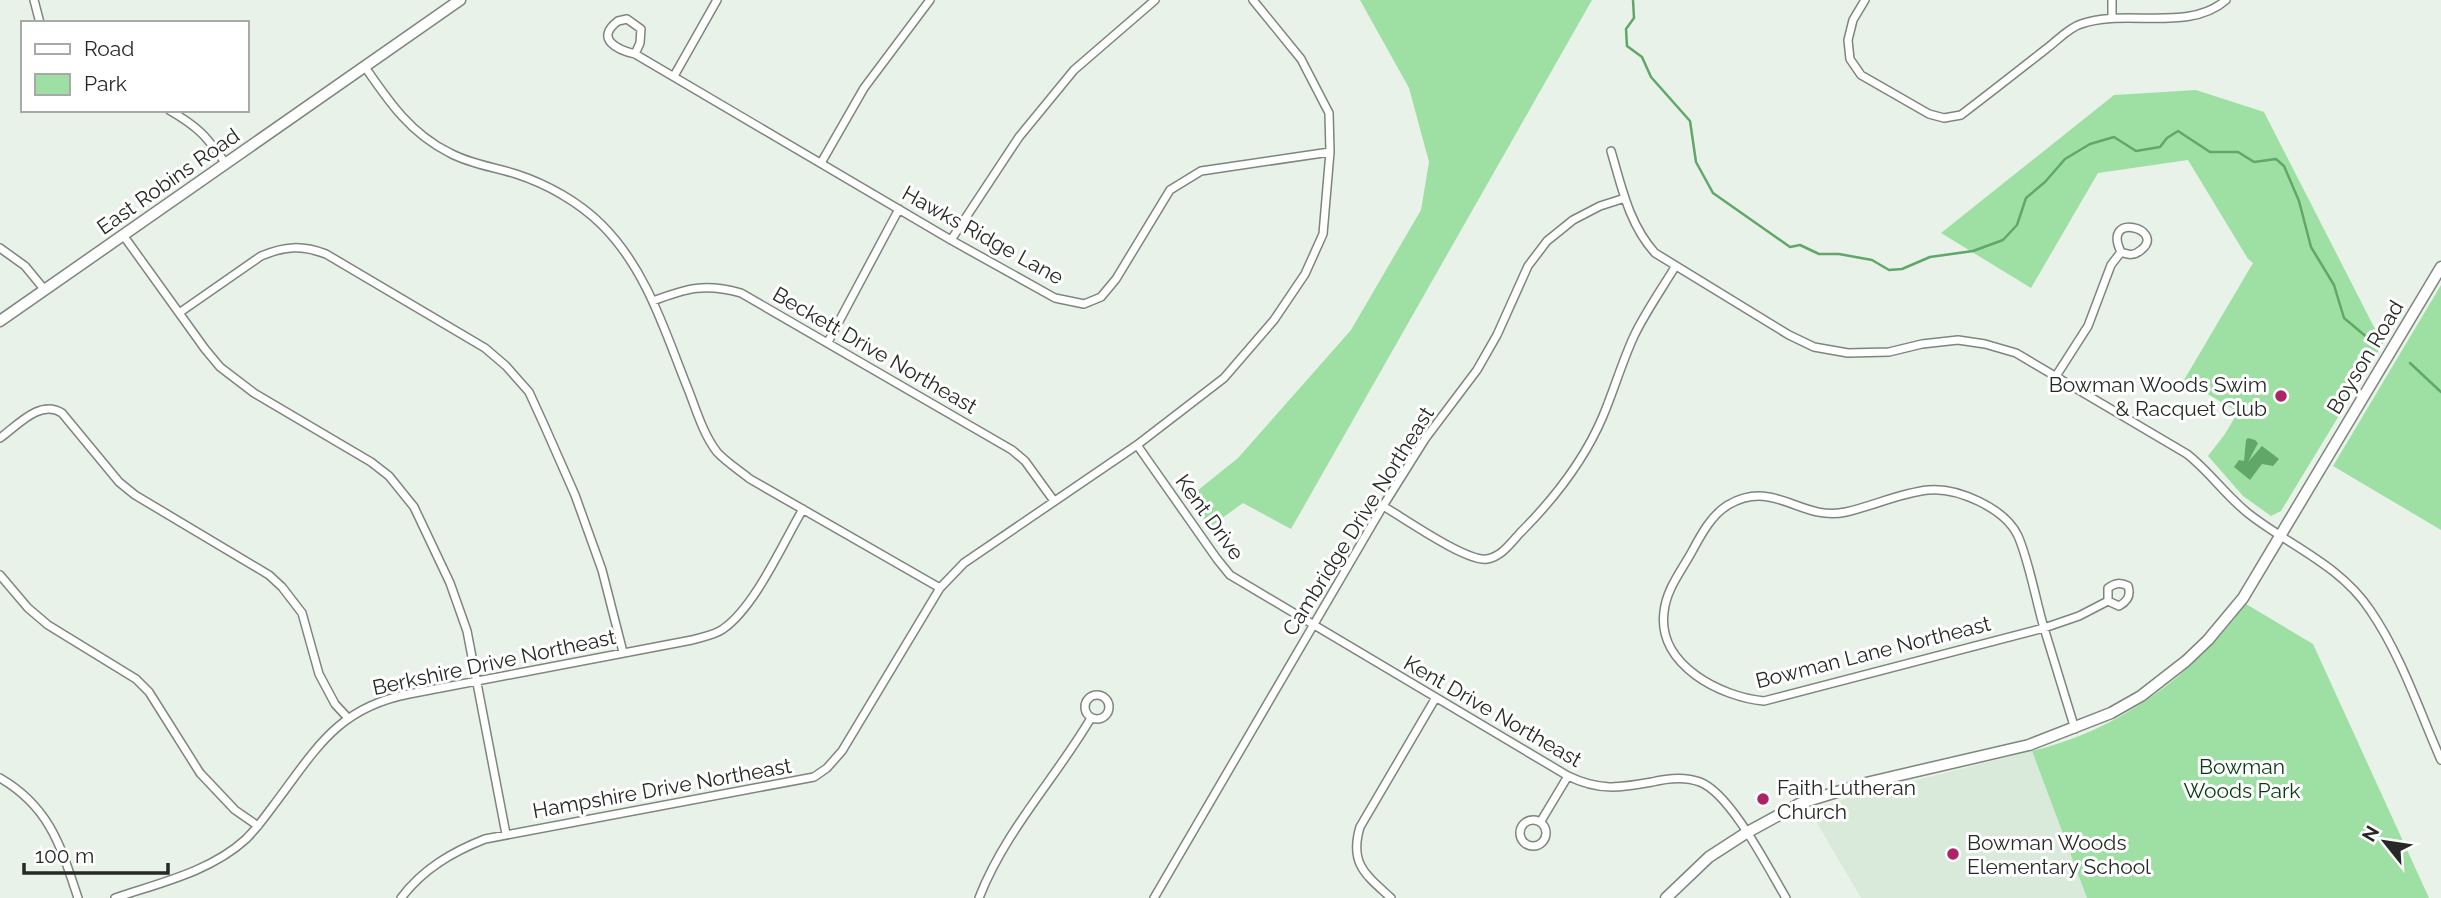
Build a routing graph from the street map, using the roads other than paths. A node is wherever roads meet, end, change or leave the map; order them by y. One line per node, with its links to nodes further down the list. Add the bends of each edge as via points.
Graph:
1 (34, 0): 11 (street)
2 (460, 0): 13 (main road, East Robins Road)
3 (717, 0): 14 (street)
4 (930, 0): 19 (street, via 864,88)
5 (1155, 0): 23 (street, via 1074,70 1019,137)
6 (1253, 0): 17 (street, Hampshire Drive Northeast, via 1301,59 1329,113)
7 (1865, 0): 10 (street, via 1853,20 1850,59 1861,75 1944,118 1961,115 2077,25)
8 (2112, 0): 10 (street)
9 (2226, 0): 10 (street, via 2191,16)
10 (2112, 16)
11 (39, 21)
12 (635, 54): 12 (street, Hawks Ridge Lane, via 613,47 609,41 618,21 627,19 641,29); 14 (street, Hawks Ridge Lane)
13 (365, 67): 18 (main road, East Robins Road); 29 (street, via 393,107 431,142 452,155 540,183 582,209 619,245)
14 (674, 76): 19 (street, Hawks Ridge Lane)
15 (172, 112): 18 (street, via 206,136)
16 (1611, 151): 20 (street)
17 (1330, 152): 23 (street, Hawks Ridge Lane, via 1201,171 1170,190 1116,279 1101,297 1084,304 1055,298); 35 (street, Hampshire Drive Northeast, via 1323,234 1305,274 1224,378)
18 (226, 163): 22 (main road, East Robins Road)
19 (821, 163): 21 (street, Hawks Ridge Lane)
20 (1625, 198): 26 (street, via 1643,239); 37 (street, Cambridge Drive Northeast, via 1573,220 1548,240 1528,266 1477,370 1425,439)
21 (900, 209): 23 (street, Hawks Ridge Lane); 32 (street)
22 (123, 235): 28 (main road, East Robins Road); 30 (street)
23 (951, 240)
24 (0, 248): 28 (street, via 25,266)
25 (2120, 252): 25 (street, via 2130,256 2146,246 2140,229 2124,228 2118,236); 33 (street, via 2088,326)
26 (1675, 267): 33 (street, via 1814,347 1848,353 1889,352 1958,340 2016,353); 37 (street, via 1635,333 1583,455 1562,487 1500,554 1486,559 1469,557)
27 (2441, 267): 39 (main road, Boyson Road)
28 (44, 289): 31 (main road, East Robins Road)
29 (653, 301): 32 (street, Beckett Drive Northeast, via 685,289 722,288 741,293); 38 (street, via 699,418 717,451 750,479)
30 (179, 313): 46 (street, via 261,256 309,247 485,348 528,393 545,427 602,570); 47 (street, via 205,349 236,380 371,462 401,490 428,533 450,583 467,631)
31 (0, 321)
32 (828, 341): 36 (street, Beckett Drive Northeast, via 1012,450)
33 (2056, 376): 39 (street, via 2187,454 2233,500)
34 (0, 438): 49 (street, via 43,407 54,407 135,495 270,575 302,614 319,674)
35 (1137, 445): 36 (street, Hampshire Drive Northeast); 42 (street, Kent Drive, via 1230,575)
36 (1054, 501): 41 (street, Hampshire Drive Northeast, via 964,563)
37 (1383, 506): 44 (street, Cambridge Drive Northeast)
38 (803, 509): 41 (street); 46 (street, Berkshire Drive Northeast, via 750,601 722,630)
39 (2281, 534): 51 (main road, Boyson Road, via 2243,598 2186,661 2141,696); 52 (street, via 2338,575 2369,608 2393,649)
40 (0, 575): 56 (street, via 48,625 136,679 200,773 235,810)
41 (940, 588): 58 (street, Hampshire Drive Northeast, via 842,751 814,777)
42 (1266, 598): 44 (street, Kent Drive Northeast)
43 (2108, 601): 45 (street)
44 (1313, 625): 48 (street, Kent Drive Northeast); 63 (street, Cambridge Drive Northeast)
45 (2044, 628): 45 (street, Bowman Lane Northeast, via 1764,701 1726,692 1693,673 1674,654 1663,627 1668,592 1707,526 1728,506 1764,496 1826,514 1927,490 1955,491 1975,499 2001,516 2017,534); 51 (street, Bowman Lane Northeast)
46 (623, 652): 47 (street, Berkshire Drive Northeast)
47 (477, 681): 49 (street, Berkshire Drive Northeast, via 385,698); 58 (street)
48 (1435, 699): 53 (street, Kent Drive Northeast); 64 (street, via 1360,827 1356,842 1361,869)
49 (347, 717): 56 (street, Berkshire Drive Northeast)
50 (1091, 718): 62 (street, via 1016,826)
51 (2075, 729): 57 (main road, Boyson Road, via 1801,803)
52 (2441, 760)
53 (1568, 776): 55 (street); 57 (street, Kent Drive Northeast, via 1602,788 1685,778 1700,782 1720,796)
54 (0, 778): 59 (street, via 37,807 52,827)
55 (1541, 821)
56 (258, 826): 60 (street, Berkshire Drive Northeast, via 215,862)
57 (1746, 833): 65 (main road, Boyson Road, via 1709,857); 66 (street, Kent Drive Northeast)
58 (506, 834): 61 (street, Hampshire Drive Northeast, via 446,856)
59 (78, 898)
60 (115, 898)
61 (401, 898)
62 (979, 898)
63 (1155, 898)
64 (1391, 898)
65 (1666, 898)
66 (1786, 898)

